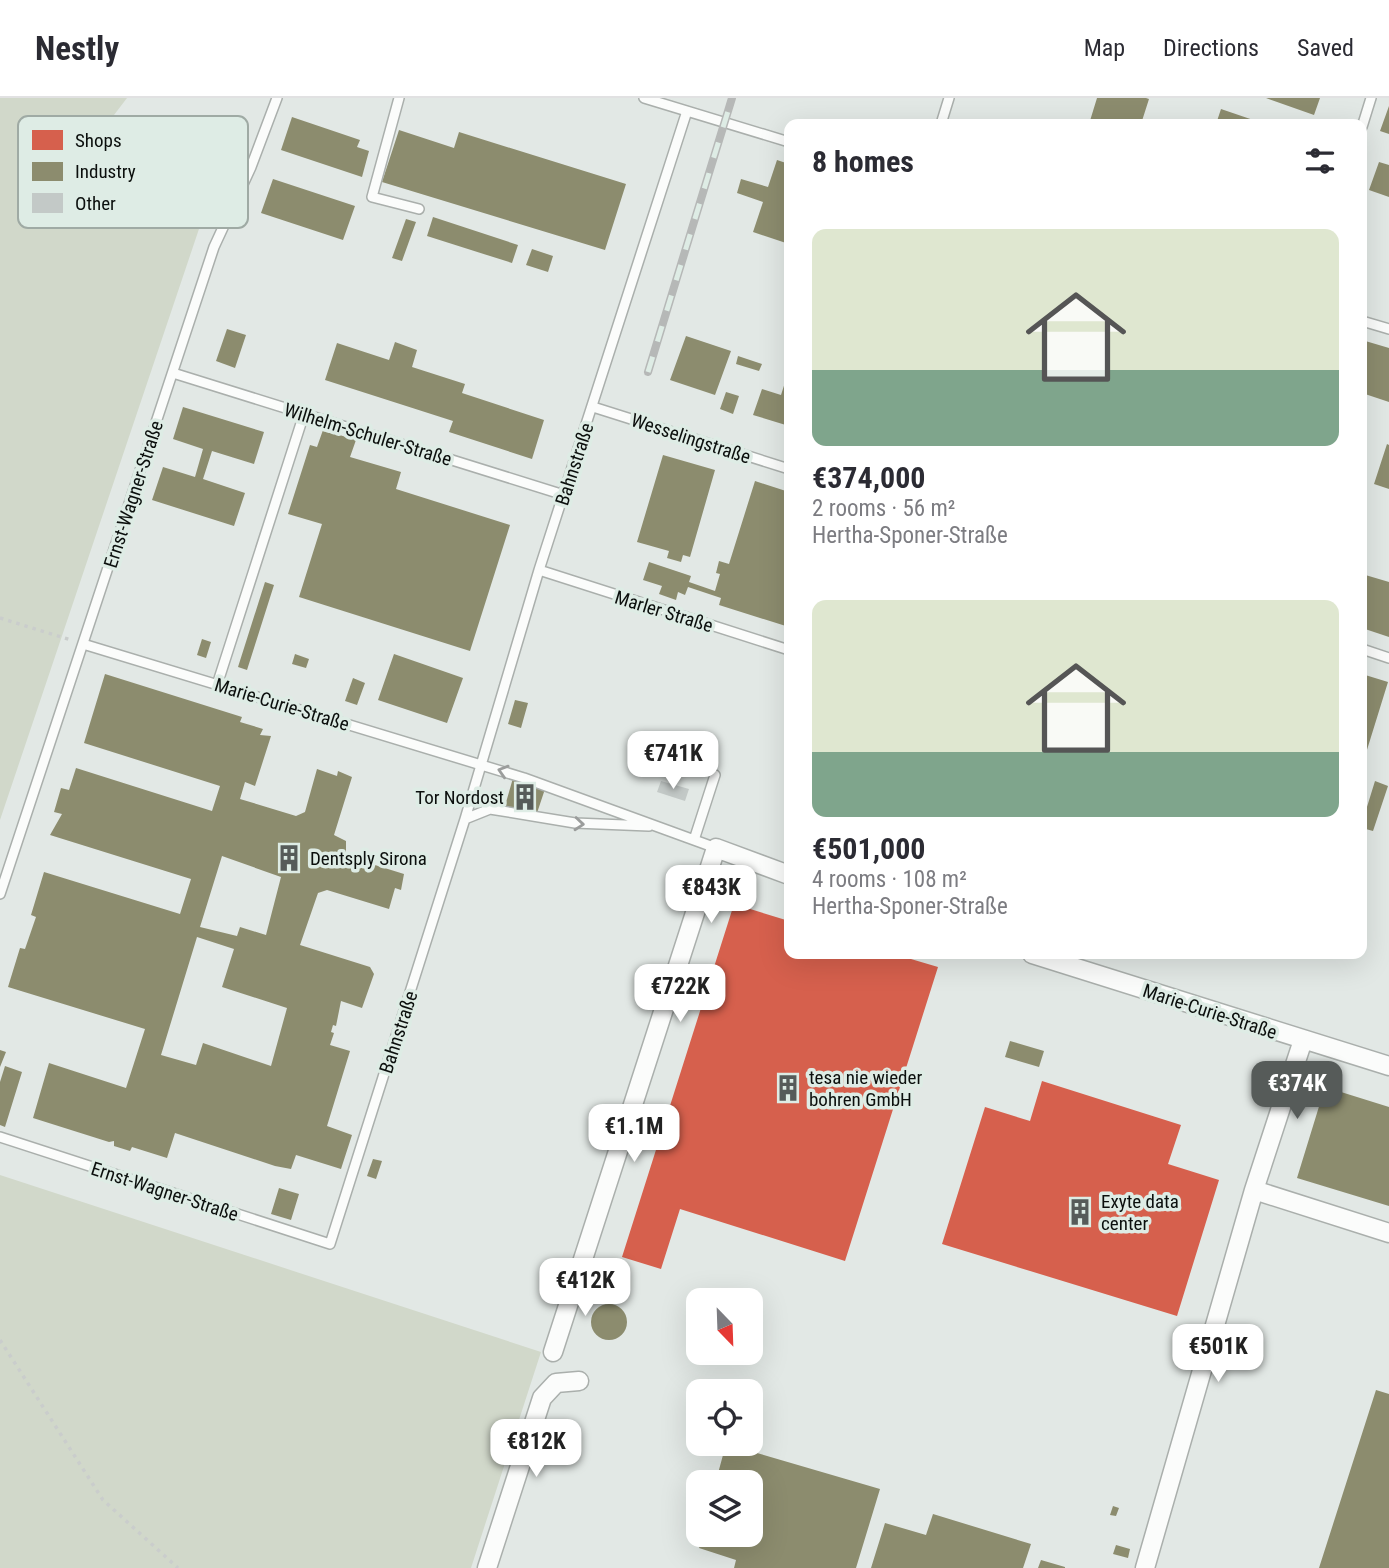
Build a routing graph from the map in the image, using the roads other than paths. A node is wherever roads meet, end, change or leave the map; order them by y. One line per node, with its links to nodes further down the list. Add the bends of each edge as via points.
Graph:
1 (277, 98): 10 (lane, Ernst-Wagner-Straße)
2 (399, 98): 11 (lane, via 372,197)
3 (644, 98): 6 (lane)
4 (949, 98): 7 (lane)
5 (1371, 98): 8 (lane)
6 (687, 111): 9 (lane); 16 (lane, Bahnstraße)
7 (943, 119)
8 (1364, 119)
9 (784, 140)
10 (248, 173)
11 (419, 209)
12 (223, 228): 15 (lane, Ernst-Wagner-Straße)
13 (1367, 322): 14 (lane)
14 (1389, 329)
15 (173, 373): 17 (lane, Wilhelm-Schuler-Straße); 21 (lane, Ernst-Wagner-Straße)
16 (593, 407): 18 (lane, Wesselingstraße); 19 (lane, Bahnstraße)
17 (304, 414): 19 (lane, Wilhelm-Schuler-Straße); 25 (lane)
18 (784, 467)
19 (564, 495): 20 (lane, Bahnstraße)
20 (539, 570): 22 (lane, Marler Straße); 26 (lane, Bahnstraße)
21 (83, 644): 25 (lane, Marie-Curie-Straße); 33 (lane, Ernst-Wagner-Straße)
22 (784, 648)
23 (1367, 651): 24 (lane)
24 (1389, 658)
25 (217, 685): 26 (lane, Marie-Curie-Straße)
26 (482, 764): 28 (lane, Bahnstraße); 29 (lane, Marie-Curie-Straße, one-way to 26)
27 (715, 775): 30 (lane)
28 (465, 819): 29 (lane, one-way to 29, via 490,809 575,824); 40 (lane, Bahnstraße)
29 (656, 826): 30 (lane)
30 (694, 840): 31 (lane)
31 (716, 848): 32 (street); 41 (street)
32 (784, 873)
33 (0, 894)
34 (1047, 959): 35 (street, Marie-Curie-Straße)
35 (1303, 1040): 36 (street, Marie-Curie-Straße); 38 (street)
36 (1389, 1066)
37 (0, 1137): 40 (lane, Ernst-Wagner-Straße)
38 (1254, 1190): 39 (street); 44 (street)
39 (1389, 1233)
40 (330, 1244)
41 (554, 1352)
42 (579, 1381): 43 (street, via 556,1383 542,1398)
43 (487, 1568)
44 (1145, 1568)

